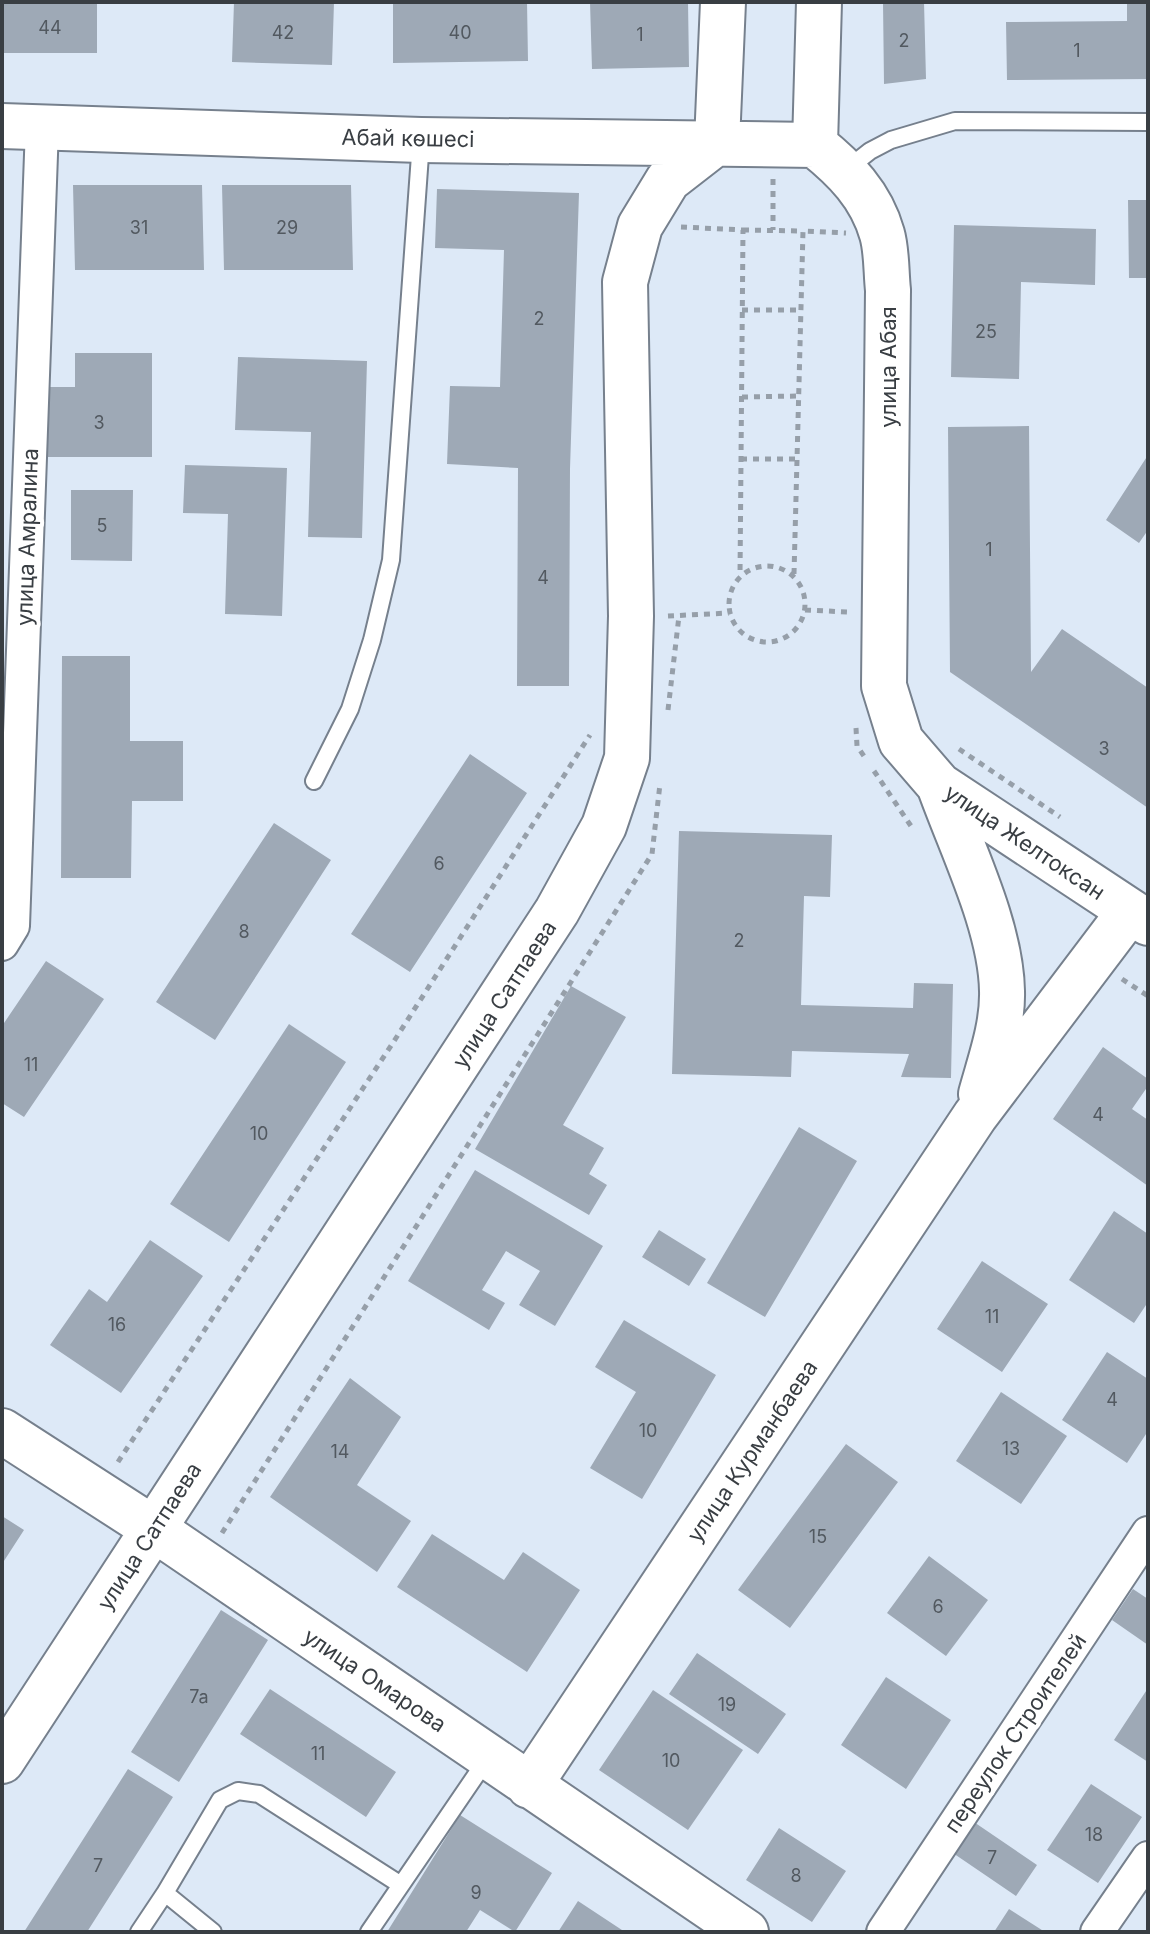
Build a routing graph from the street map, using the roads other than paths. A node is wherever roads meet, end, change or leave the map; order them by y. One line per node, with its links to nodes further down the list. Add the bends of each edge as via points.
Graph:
1 (723, 2): 6 (main road)
2 (819, 2): 7 (main road)
3 (1148, 122): 7 (lane, via 955,121 870,151)
4 (22, 127): 5 (main road, Абай көшесі); 12 (street, улица Амралина, via 13,926)
5 (421, 140): 6 (main road, Абай көшесі); 9 (lane, via 391,560 350,709)
6 (717, 142): 7 (main road, Абай көшесі); 15 (main road, улица Сатпаева, via 668,180 640,226 625,282 631,616 627,758 604,826 557,911)
7 (811, 153): 8 (main road, улица Абая, via 866,197 882,234 888,290)
8 (886, 614): 10 (main road, улица Желтоксан, via 888,700 901,741)
9 (314, 781)
10 (939, 785): 11 (main road, улица Желтоксан); 13 (main road, via 997,945 1002,992 997,1038)
11 (1139, 917): 13 (main road)
12 (2, 944)
13 (975, 1116): 19 (main road, улица Курманбаева)
14 (2, 1431): 15 (main road, улица Омарова)
15 (154, 1529): 17 (main road, улица Омарова); 18 (main road, улица Сатпаева)
16 (1148, 1533): 27 (street, переулок Строителей)
17 (488, 1758): 19 (main road, улица Омарова); 21 (lane)
18 (2, 1761)
19 (529, 1786): 26 (main road, улица Омарова)
20 (1148, 1858): 28 (street)
21 (401, 1885): 22 (lane, via 259,1794 238,1791 220,1800); 25 (lane)
22 (165, 1893): 23 (lane); 24 (lane)
23 (139, 1932)
24 (213, 1932)
25 (369, 1932)
26 (746, 1932)
27 (883, 1932)
28 (1097, 1932)

